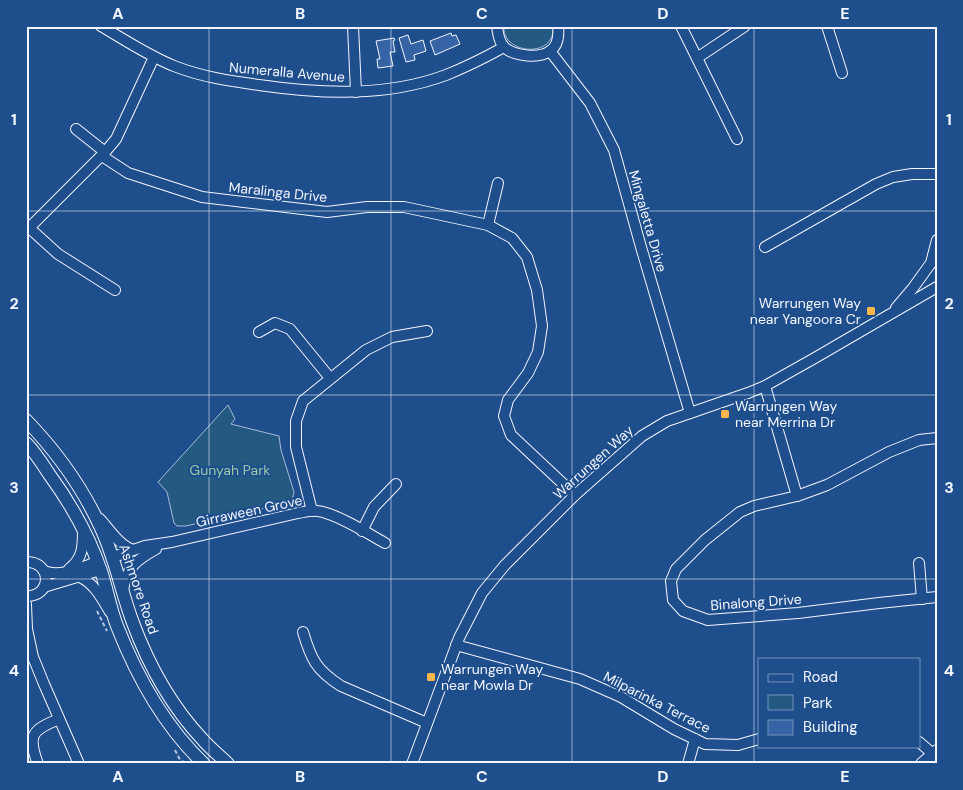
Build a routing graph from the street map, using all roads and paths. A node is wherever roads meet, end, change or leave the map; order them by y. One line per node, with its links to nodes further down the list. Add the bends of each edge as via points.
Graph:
1 (101, 26): 10 (street, Numeralla Avenue)
2 (353, 26): 13 (street)
3 (497, 26): 8 (street)
4 (558, 26): 9 (street, via 556,44)
5 (681, 26): 11 (street)
6 (745, 26): 11 (street)
7 (827, 26): 12 (street)
8 (504, 47): 9 (street, via 532,56); 13 (street, Numeralla Avenue, via 439,77 403,87)
9 (550, 51): 30 (street, Mingaletta Drive, via 590,103 614,150)
10 (154, 57): 13 (street, Numeralla Avenue, via 219,80 312,91); 16 (street, via 116,139)
11 (698, 58): 15 (street)
12 (842, 73)
13 (356, 92)
14 (76, 129): 16 (street, Maralinga Drive)
15 (737, 139)
16 (104, 154): 19 (street, Maralinga Drive, via 128,173 202,197 326,212 404,207); 20 (street)
17 (937, 174): 22 (street, via 893,177 876,184)
18 (498, 183): 19 (street)
19 (488, 225): 35 (street, Maralinga Drive, via 512,238 527,257 537,290 542,326 538,352 528,373 508,400 504,416 511,435)
20 (28, 226): 24 (street, via 58,254)
21 (937, 240): 25 (street, via 931,263)
22 (765, 247)
23 (937, 287): 25 (street, Warrungen Way)
24 (115, 290)
25 (890, 314): 29 (street, Warrungen Way)
26 (428, 331): 28 (street, via 392,337 366,350)
27 (259, 332): 28 (street, via 275,323 290,329)
28 (330, 378): 38 (street, via 304,401 296,421 296,447)
29 (765, 386): 30 (street, Warrungen Way); 36 (street)
30 (690, 413): 35 (street, Warrungen Way, via 667,421 642,436)
31 (26, 420): 37 (main road, Ashmore Road, via 68,471)
32 (937, 438): 36 (street, Binalong Drive, via 919,440 889,452 827,485)
33 (26, 443): 39 (main road, via 55,482)
34 (396, 484): 40 (street, via 374,507)
35 (575, 495): 61 (street, Warrungen Way, via 488,586)
36 (797, 496): 56 (street, Binalong Drive, via 740,512 676,568 671,581 673,600 683,611 708,620)
37 (92, 508): 44 (street, via 117,539); 45 (main road, Ashmore Road)
38 (312, 511): 40 (street, Girraween Grove, via 328,514); 41 (street, Girraween Grove)
39 (83, 529): 48 (main road); 50 (street, via 81,555 76,564)
40 (362, 531): 42 (street, Girraween Grove)
41 (172, 542): 43 (street, Girraween Grove); 44 (street, Girraween Grove)
42 (385, 543)
43 (156, 549): 45 (street, Girraween Grove); 53 (street, via 128,571)
44 (133, 550): 45 (street, Girraween Grove)
45 (114, 561): 48 (main road); 53 (main road, Ashmore Road)
46 (26, 562): 49 (street, via 37,564)
47 (919, 563): 56 (street)
48 (99, 566): 50 (street); 51 (street); 58 (main road)
49 (44, 571): 50 (street); 52 (street)
50 (66, 571)
51 (80, 577): 52 (street); 58 (street, via 93,586)
52 (44, 587): 54 (street, via 38,594)
53 (124, 590): 71 (main road, Ashmore Road, via 133,623 164,689 203,741)
54 (26, 596)
55 (937, 597): 56 (street, Binalong Drive)
56 (922, 599)
57 (26, 604): 59 (street)
58 (116, 622): 70 (main road, via 146,690 165,719)
59 (27, 628): 62 (street, via 36,665)
60 (303, 632): 63 (street, via 313,660 329,678)
61 (456, 645): 63 (street, Warrungen Way); 64 (street, Milparinka Terrace, via 580,678 621,697)
62 (59, 719): 68 (street, via 42,726 33,737 32,747); 69 (street)
63 (427, 723): 72 (street, Warrungen Way)
64 (694, 739): 65 (street, Milparinka Terrace, via 705,744 738,745); 73 (street)
65 (758, 739)
66 (920, 743): 67 (street)
67 (935, 752): 74 (main road)
68 (38, 764)
69 (78, 764)
70 (204, 764)
71 (228, 764)
72 (412, 764)
73 (688, 764)
74 (922, 764)

